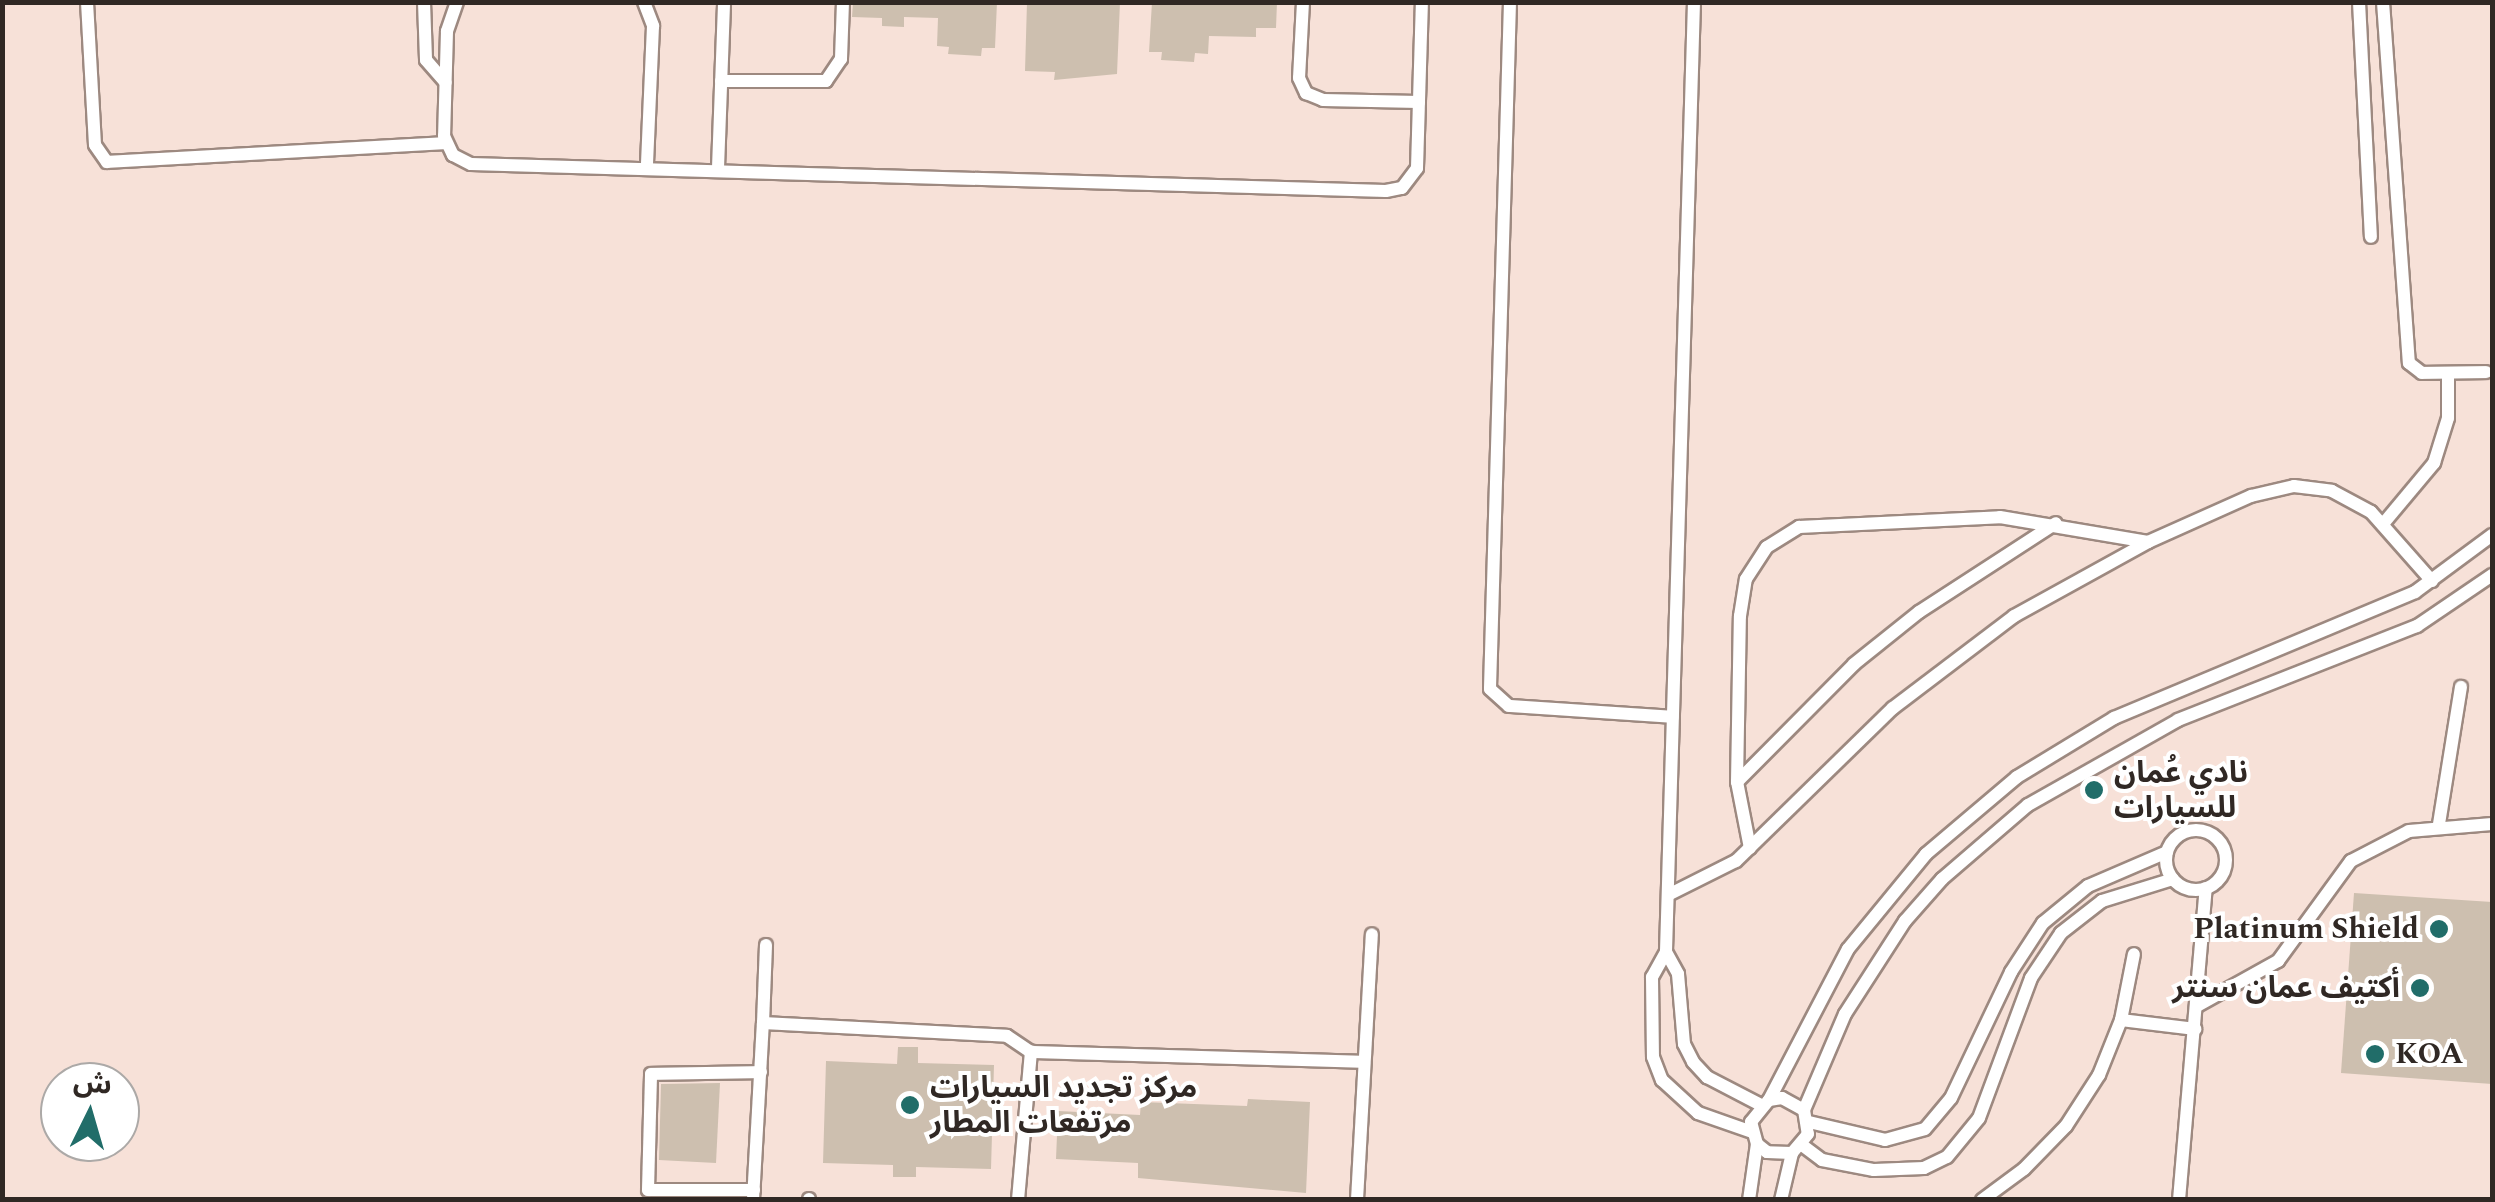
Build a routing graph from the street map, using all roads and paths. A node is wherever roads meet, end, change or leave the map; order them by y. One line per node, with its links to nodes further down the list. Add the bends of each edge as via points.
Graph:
1 (87, 2): 16 (lane, via 94,146 107,162)
2 (424, 2): 14 (lane, via 428,67)
3 (457, 2): 14 (lane, via 448,21)
4 (644, 2): 17 (lane, via 652,26)
5 (724, 2): 13 (lane)
6 (843, 2): 13 (lane, via 842,58 826,81)
7 (1303, 2): 15 (lane, via 1299,78 1306,93 1323,100)
8 (1422, 2): 15 (lane)
9 (1510, 2): 29 (lane, via 1490,690 1509,706)
10 (1694, 2): 29 (lane)
11 (2359, 2): 19 (lane)
12 (2383, 2): 21 (lane, via 2406,354 2422,373)
13 (721, 81): 18 (lane)
14 (446, 83): 16 (lane)
15 (1419, 102): 18 (lane, via 1417,168 1394,190)
16 (446, 143): 17 (lane, via 470,164)
17 (647, 166): 18 (lane)
18 (718, 168)
19 (2370, 237)
20 (2486, 372): 21 (lane)
21 (2448, 373): 23 (lane, via 2448,418 2434,463)
22 (2058, 522): 25 (lane); 30 (lane, via 1918,612 1854,664); 30 (lane, via 1837,522 1799,527 1767,547 1746,578 1740,616)
23 (2383, 524): 25 (lane, via 2332,492 2294,486 2251,496); 27 (lane)
24 (2492, 535): 27 (lane)
25 (2148, 542): 33 (lane, via 2014,616 1952,660 1893,708)
26 (2492, 575): 50 (lane, via 2417,626 2126,744 2028,805 1956,866 1905,921 1845,1014)
27 (2432, 581): 49 (lane, via 2352,622 2114,718 2016,777 1884,899 1816,1002)
28 (2460, 687): 31 (lane)
29 (1673, 717): 37 (lane)
30 (1737, 782): 33 (lane)
31 (2439, 824): 32 (lane); 42 (lane, via 2409,831 2351,861 2278,961)
32 (2492, 824)
33 (1750, 848): 37 (lane, via 1720,873)
34 (2167, 852): 35 (lane); 36 (lane, via 2189,831 2214,837 2224,851 2224,868); 50 (lane, via 2088,886 2043,923 2011,972 1951,1098 1925,1129 1885,1140)
35 (2173, 879): 36 (lane); 52 (lane, via 2102,901 2061,933 2031,978 1980,1118 1947,1157 1924,1168 1874,1170)
36 (2206, 888): 42 (lane)
37 (1668, 896): 40 (lane)
38 (1372, 934): 47 (lane)
39 (766, 945): 44 (lane)
40 (1666, 952): 49 (lane, via 1678,974 1684,1044 1693,1062 1707,1077); 51 (lane, via 1652,992 1654,1057 1662,1080 1698,1113)
41 (2134, 954): 43 (lane)
42 (2197, 1006): 45 (lane)
43 (2121, 1020): 45 (lane); 58 (lane, via 2099,1075 2066,1126)
44 (763, 1023): 46 (lane, via 1007,1036); 48 (lane)
45 (2195, 1028): 59 (lane)
46 (1031, 1052): 47 (lane); 54 (lane)
47 (1363, 1062): 55 (lane)
48 (762, 1072): 53 (lane); 53 (lane, via 651,1074 648,1190)
49 (1765, 1102): 50 (lane, via 1782,1098); 51 (lane)
50 (1806, 1116): 52 (lane)
51 (1754, 1138): 52 (lane, via 1780,1156); 56 (lane)
52 (1797, 1149): 57 (lane)
53 (754, 1195)
54 (1018, 1200)
55 (1357, 1200)
56 (1749, 1200)
57 (1782, 1200)
58 (1982, 1200)
59 (2179, 1200)

